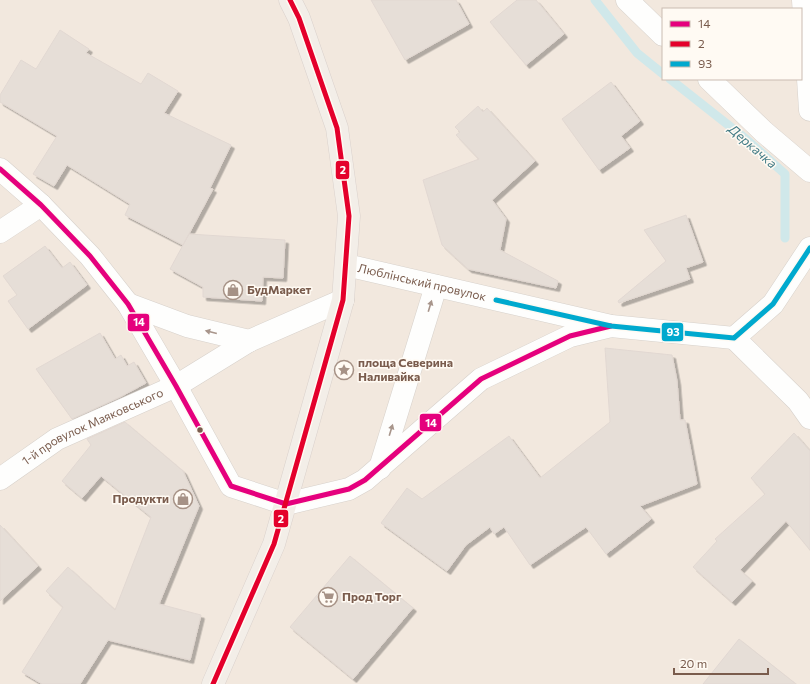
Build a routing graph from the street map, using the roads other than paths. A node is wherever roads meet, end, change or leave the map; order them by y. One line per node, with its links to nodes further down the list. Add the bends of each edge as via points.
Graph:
1 (290, 0): 12 (main road, via 299,18 337,128 349,216)
2 (627, 0): 4 (street)
3 (803, 0): 6 (street)
4 (662, 34)
5 (710, 80): 8 (street, via 764,132)
6 (810, 110)
7 (0, 169): 9 (street)
8 (810, 171)
9 (41, 205): 10 (street); 15 (street, via 90,256)
10 (0, 232)
11 (810, 248): 17 (street, via 773,304)
12 (346, 265): 13 (street, Люблінський провулок); 14 (main road)
13 (436, 286): 16 (street, Люблінський провулок); 21 (street, one-way to 13)
14 (343, 300): 18 (street, 1-й провулок Маяковського); 23 (main road)
15 (128, 304): 18 (street, one-way to 15, via 187,326); 19 (street)
16 (611, 326): 17 (street, Люблінський провулок); 21 (street, via 570,336 481,379)
17 (734, 338): 20 (street, via 798,401)
18 (248, 341): 19 (street, 1-й провулок Маяковського)
19 (176, 386): 22 (street, 1-й провулок Маяковського, via 57,439); 23 (street, via 231,486)
20 (810, 418)
21 (380, 468): 23 (street, via 366,480 349,489)
22 (0, 479)
23 (286, 504): 24 (main road, via 271,552)
24 (212, 684)

